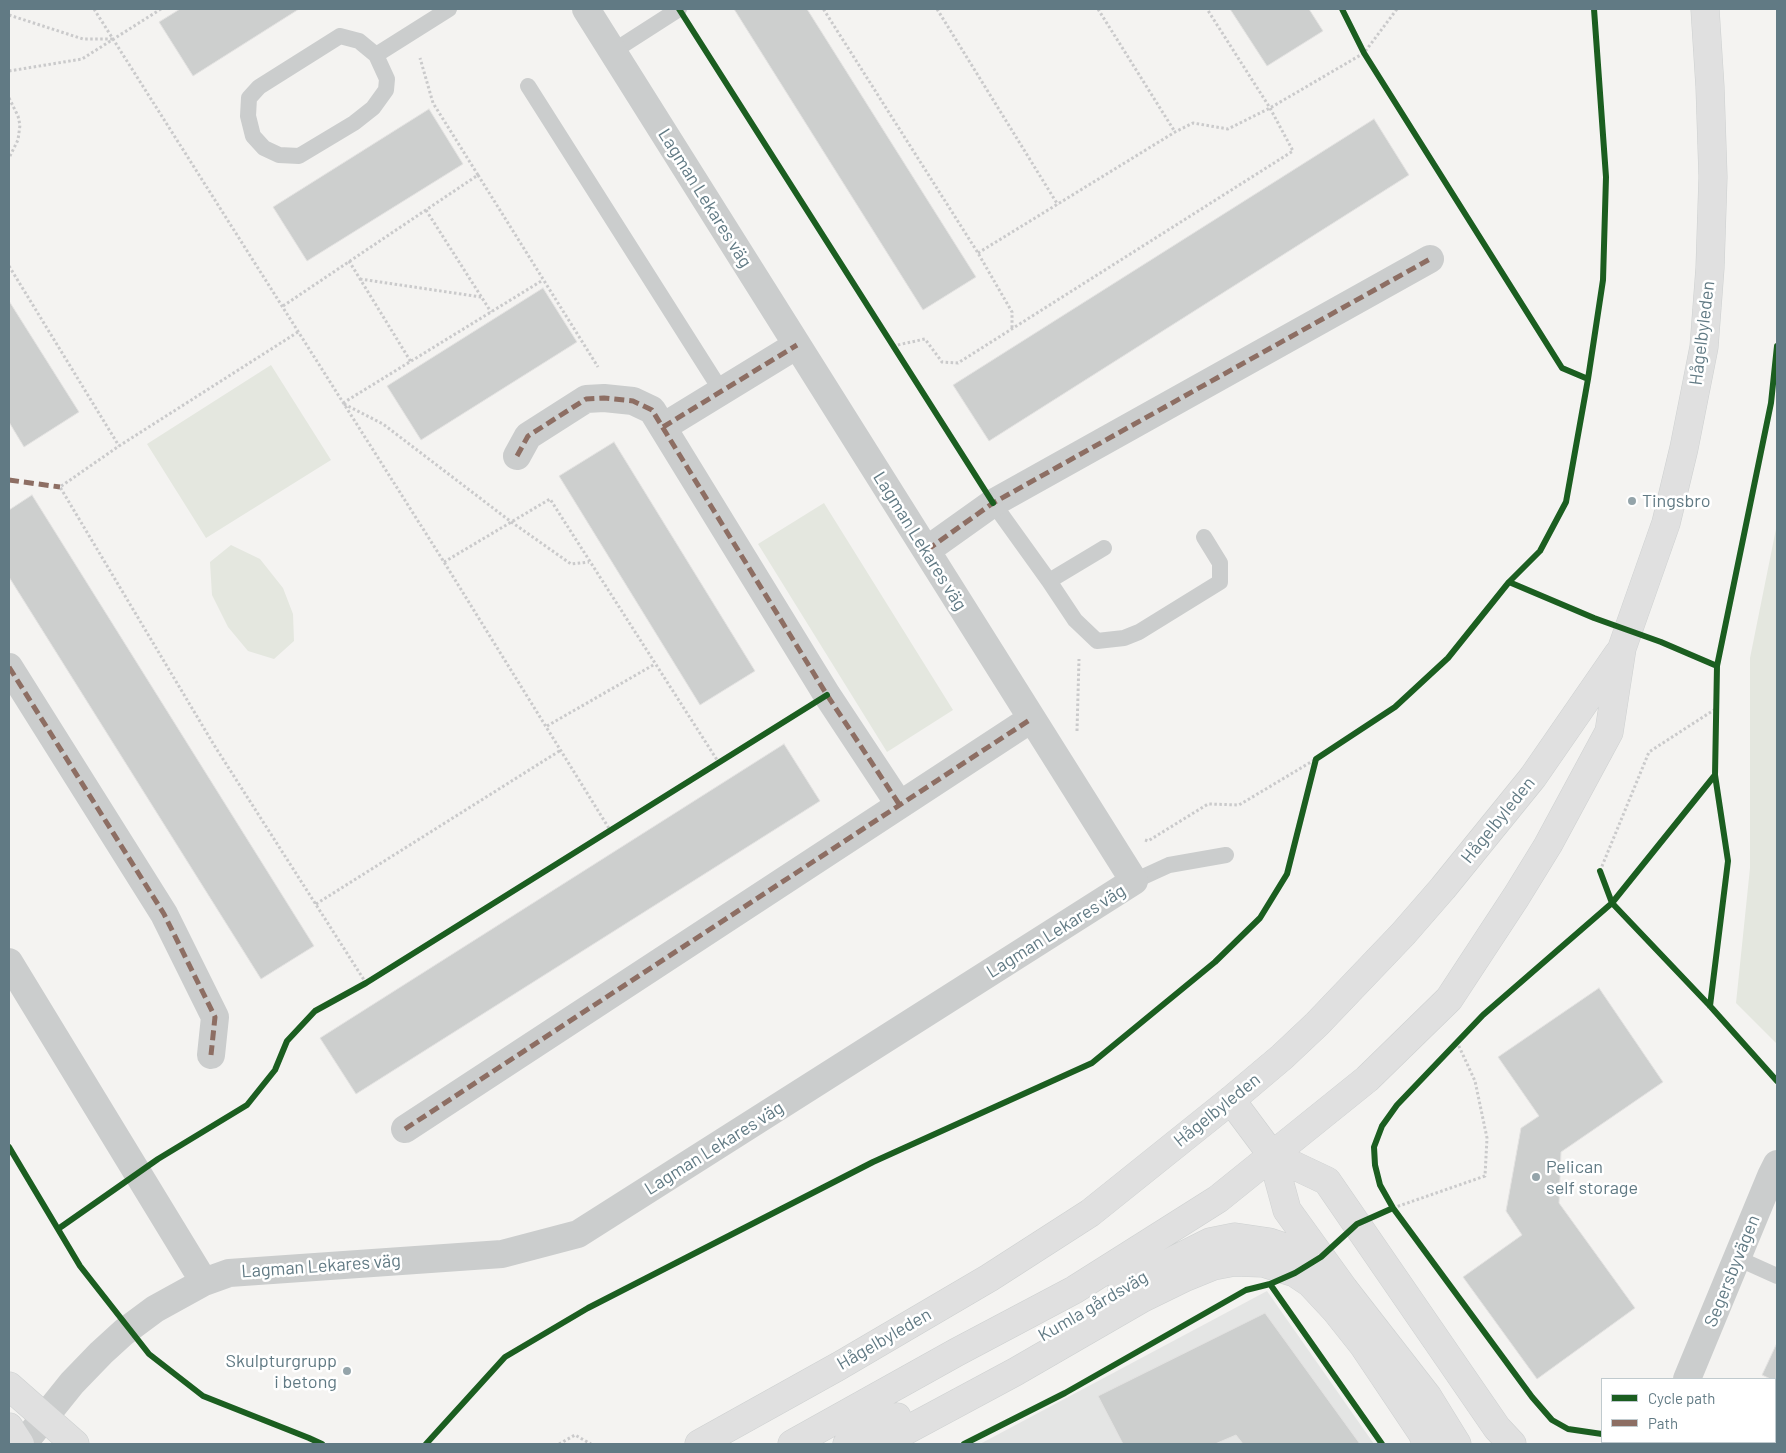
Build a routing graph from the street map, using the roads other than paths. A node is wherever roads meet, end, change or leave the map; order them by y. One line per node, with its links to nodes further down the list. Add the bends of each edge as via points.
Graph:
1 (449, 9): 6 (lane)
2 (586, 9): 5 (street, Lagman Lekares väg)
3 (679, 9): 5 (lane)
4 (1705, 9): 18 (main road, Hågelbyleden, via 1714,177 1704,347 1666,523)
5 (612, 52): 9 (street, Lagman Lekares väg)
6 (376, 55): 6 (lane, via 360,41 340,36 259,87 249,98 248,116 253,136 264,148 279,155 299,156 354,123 373,108 386,90 387,79)
7 (528, 86): 10 (lane)
8 (1430, 259): 13 (street)
9 (797, 345): 10 (street); 16 (street, Lagman Lekares väg)
10 (722, 392): 11 (street)
11 (663, 427): 12 (street, via 652,410 634,401 586,399 528,436); 21 (street, via 827,695)
12 (516, 456)
13 (993, 503): 16 (street); 17 (lane)
14 (1204, 537): 17 (lane, via 1220,563 1220,582 1124,638 1097,641 1075,620)
15 (1104, 548): 17 (lane)
16 (927, 550): 20 (street, Lagman Lekares väg)
17 (1049, 581)
18 (1622, 648): 26 (main road, Hågelbyleden, via 1533,777 1404,934 1317,1024); 28 (main road, Hågelbyleden, via 1609,732 1548,845 1449,999 1367,1079)
19 (9, 667): 25 (street, via 164,914 216,1017)
20 (1031, 719): 21 (street); 23 (street, Lagman Lekares väg)
21 (899, 804): 27 (street)
22 (1226, 855): 23 (lane, via 1169,865)
23 (1134, 882): 32 (street, Lagman Lekares väg, via 578,1234 502,1254 229,1273)
24 (9, 962): 32 (street)
25 (212, 1055)
26 (1231, 1100): 28 (main road, Kumla gårdsväg); 40 (main road, Hågelbyleden, via 1081,1218 989,1278)
27 (405, 1129)
28 (1272, 1155): 33 (main road, Kumla gårdsväg, via 1287,1210); 41 (main road, Hågelbyleden, via 1218,1199 1074,1290); 46 (main road, Kumla gårdsväg, via 1327,1181 1497,1428)
29 (1777, 1164): 30 (street, Segersbyvägen)
30 (1737, 1258): 31 (lane); 34 (street, Segersbyvägen)
31 (1777, 1276)
32 (204, 1282): 36 (street, Lagman Lekares väg, via 155,1309 124,1332 72,1383)
33 (1344, 1289): 42 (main road, Kumla gårdsväg, via 1312,1262 1287,1248 1235,1237 1210,1242); 45 (main road, Kumla gårdsväg, via 1428,1397)
34 (1692, 1378)
35 (9, 1386): 36 (main road)
36 (44, 1418): 38 (street, Lagman Lekares väg); 39 (main road)
37 (9, 1427): 38 (main road)
38 (22, 1444)
39 (75, 1444)
40 (698, 1444)
41 (792, 1444)
42 (847, 1444)
43 (882, 1444): 44 (main road, via 1143,1298 1213,1266 1234,1262 1263,1263 1296,1273 1310,1283 1363,1345)
44 (1427, 1444)
45 (1457, 1444)
46 (1512, 1444)

